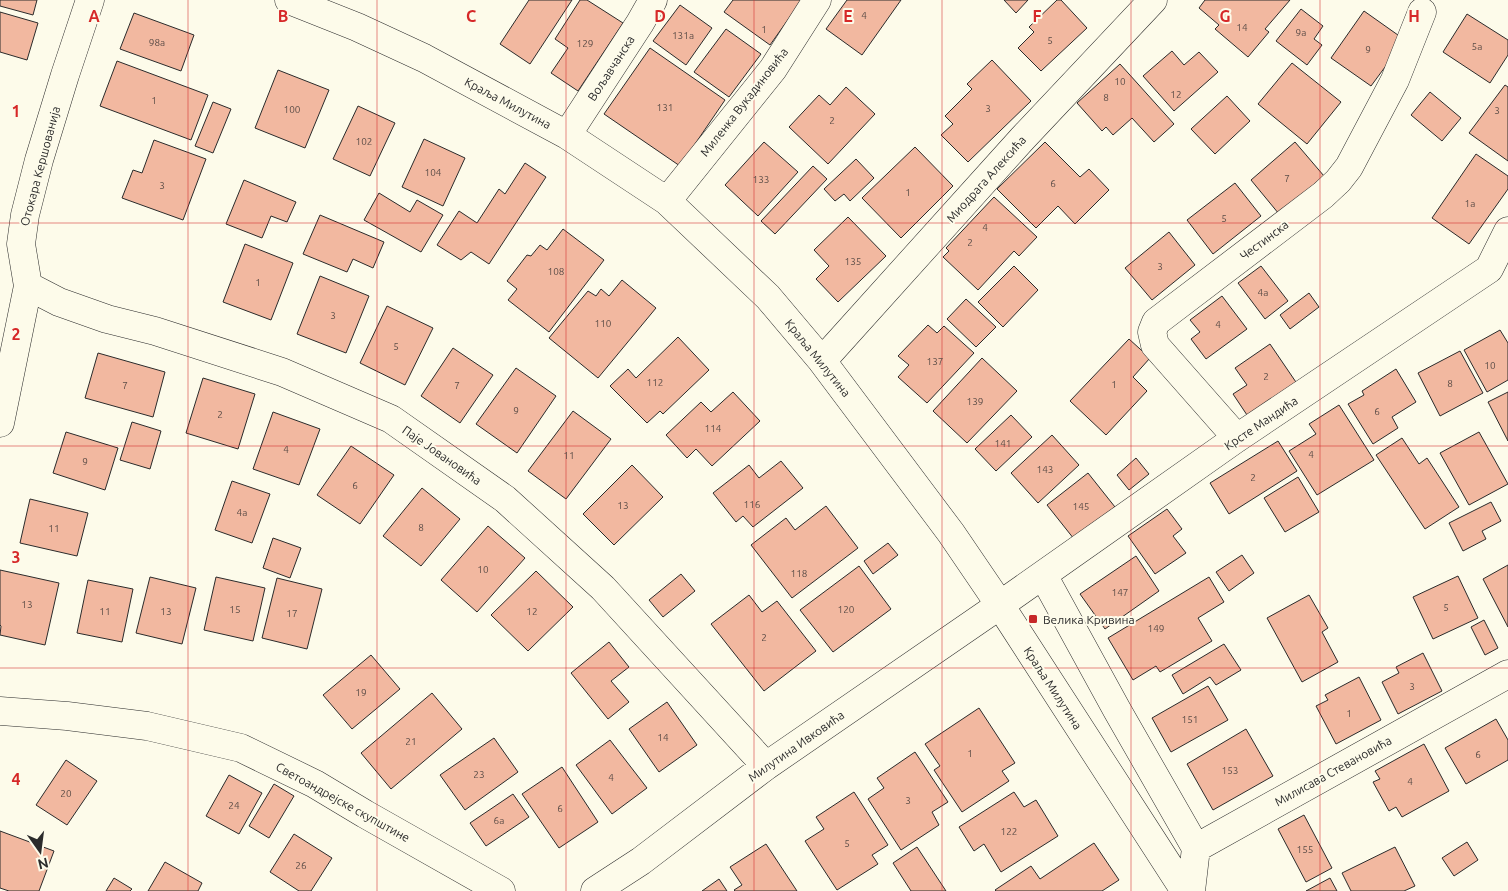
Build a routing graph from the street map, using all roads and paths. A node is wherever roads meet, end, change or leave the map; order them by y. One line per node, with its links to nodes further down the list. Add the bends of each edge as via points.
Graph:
1 (90, 0): 10 (street, Отокара Кершованија, via 39,160 25,215 21,244)
2 (289, 0): 7 (street, Краља Милутина, via 424,58)
3 (653, 0): 7 (street, Вољавчанска)
4 (817, 0): 8 (street, Миленка Вукадиновића, via 773,69)
5 (1153, 0): 11 (street, Миодрага Алексића, via 1022,139)
6 (1422, 12): 13 (street, Честинска, via 1395,80 1349,167 1338,181 1156,322 1152,332 1155,345)
7 (567, 135): 8 (street, Краља Милутина)
8 (667, 201): 11 (street, Краља Милутина, via 768,297)
9 (1508, 231): 13 (street, Крсте Мандића, via 1490,269)
10 (28, 286): 12 (street, Отокара Кершованија); 18 (street, Паје Јовановића, via 59,302 99,316 282,372 391,419 505,500 603,588)
11 (822, 361): 15 (street, Краља Милутина, via 951,533)
12 (0, 423)
13 (1238, 438): 14 (street, Крсте Мандића)
14 (1043, 575): 15 (street, Крсте Мандића); 19 (street)
15 (1000, 605): 18 (street, Милутина Ивковића); 22 (street, Краља Милутина)
16 (1508, 674): 19 (street, Милисава Стевановића)
17 (0, 711): 20 (street, Светоандрејске скупштине, via 147,726 241,748 315,784)
18 (766, 766): 21 (street, Милутина Ивковића, via 641,861)
19 (1196, 848): 23 (street)
20 (501, 891)
21 (595, 891)
22 (1184, 891)
23 (1191, 891)

